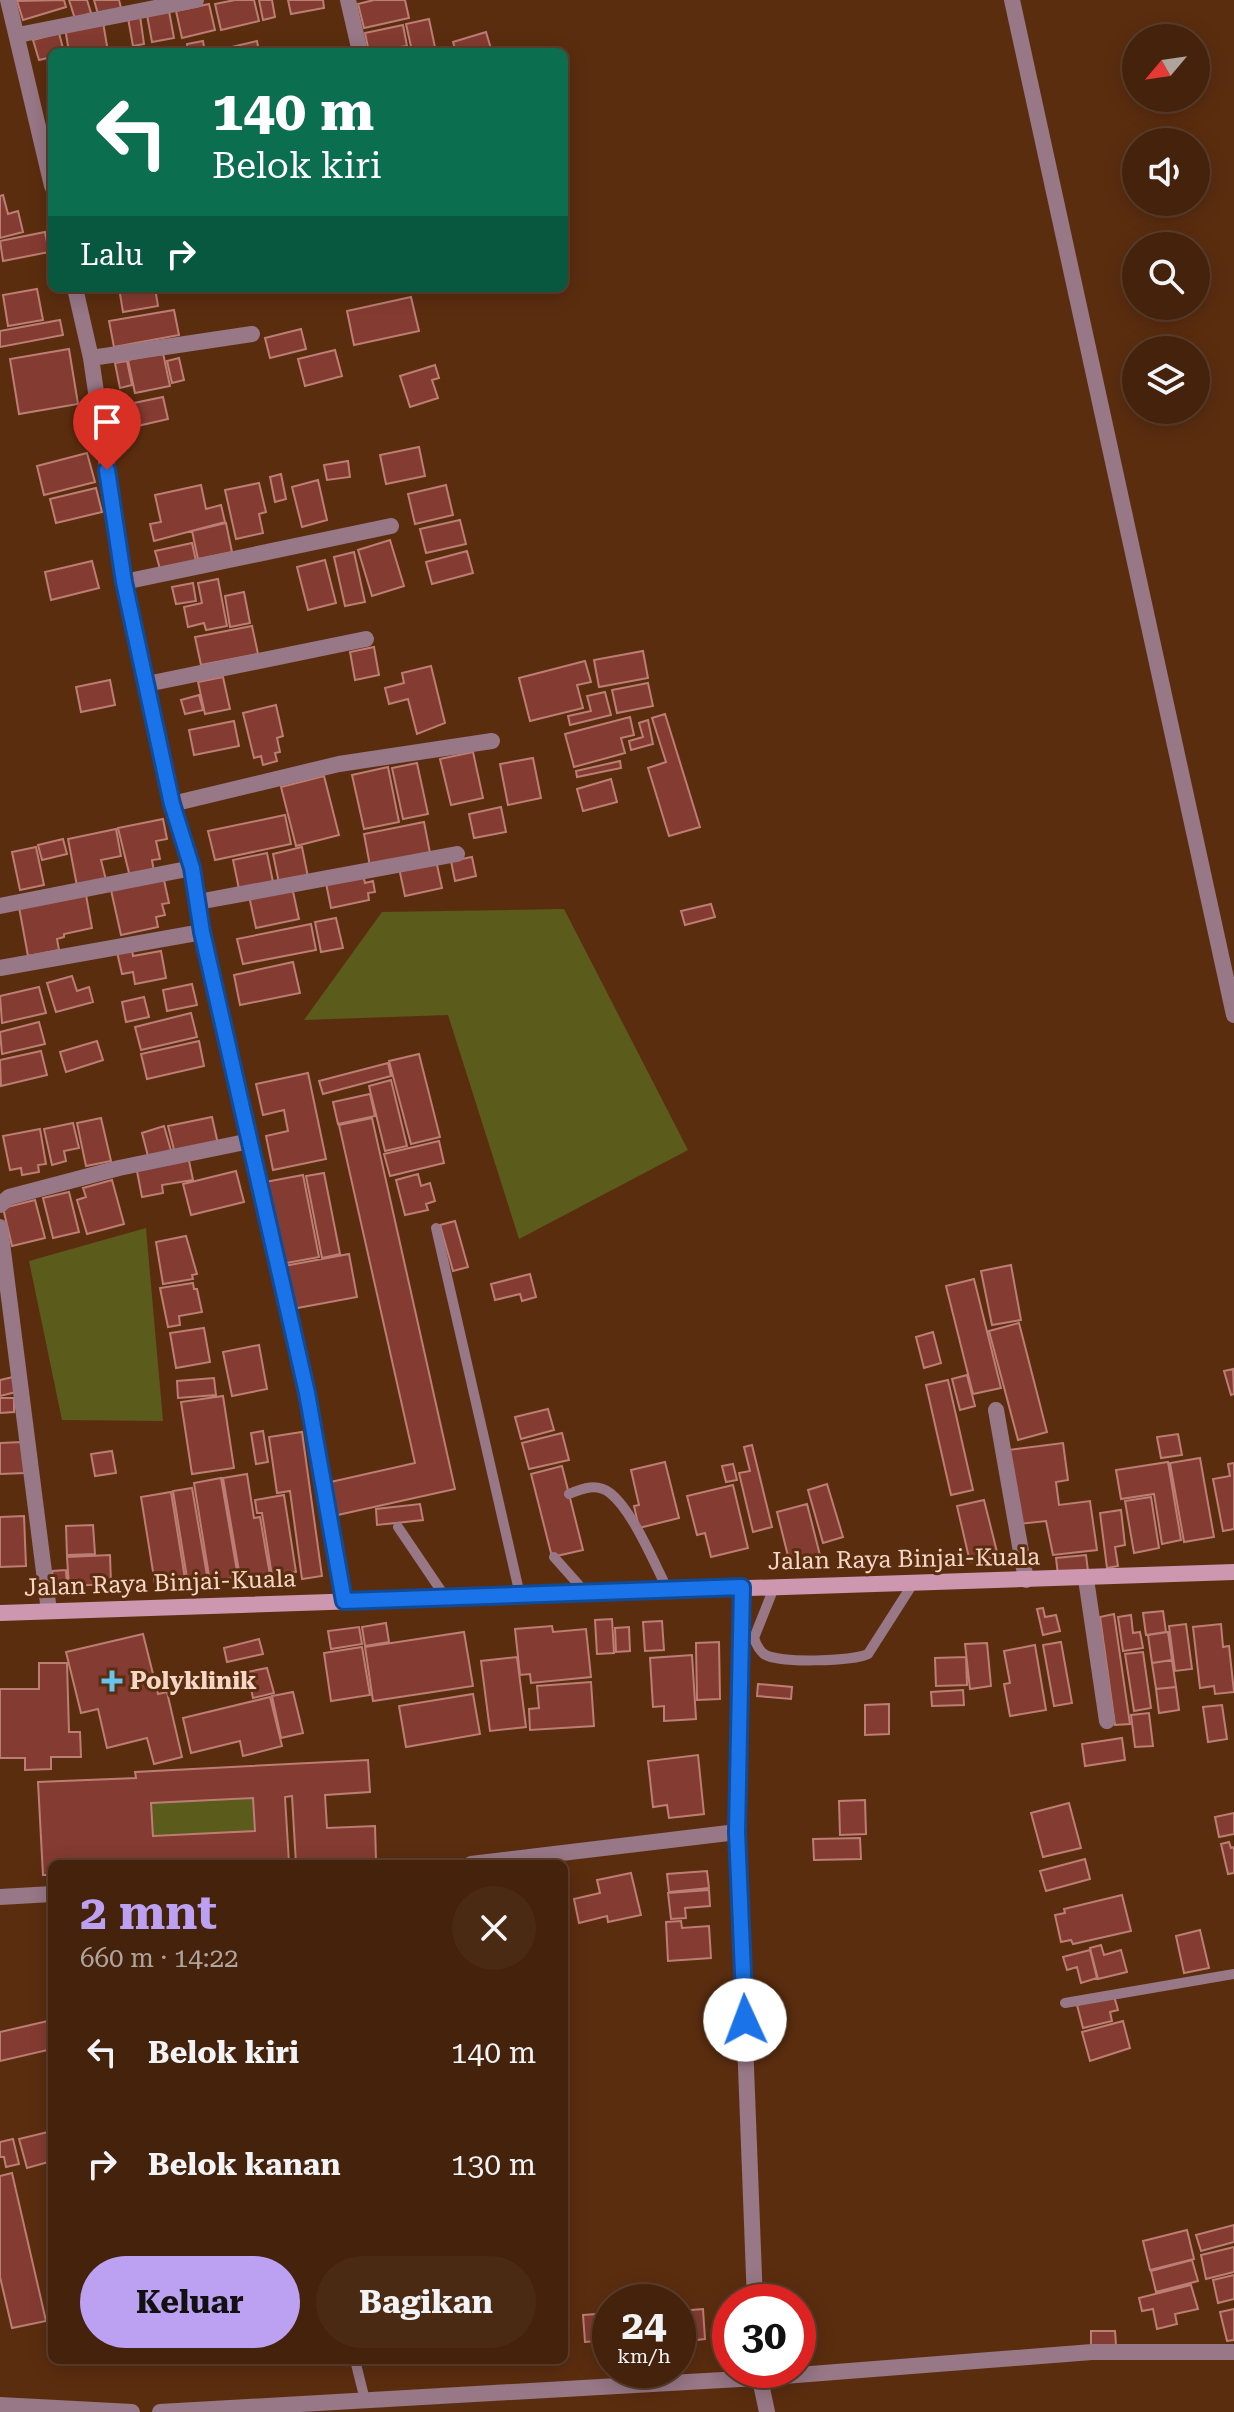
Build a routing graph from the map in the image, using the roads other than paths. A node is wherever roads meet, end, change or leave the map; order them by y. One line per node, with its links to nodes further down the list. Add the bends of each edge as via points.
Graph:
1 (8, 0): 5 (street)
2 (196, 0): 5 (street)
3 (348, 0): 6 (street)
4 (1012, 0): 23 (street)
5 (18, 35): 7 (street)
6 (359, 48)
7 (47, 141)
8 (76, 292): 10 (street)
9 (252, 334): 10 (street)
10 (91, 358): 12 (street)
11 (391, 526): 12 (street)
12 (124, 582): 14 (street)
13 (366, 639): 14 (street)
14 (147, 684): 16 (street)
15 (492, 741): 16 (street, via 339,764)
16 (172, 804): 18 (street)
17 (457, 854): 19 (street)
18 (192, 868): 19 (street); 20 (street)
19 (198, 902): 21 (street)
20 (0, 906)
21 (202, 932): 22 (street); 24 (street)
22 (0, 968)
23 (1234, 1015)
24 (250, 1141): 25 (street, via 119,1168 9,1197); 42 (street, via 307,1393)
25 (0, 1205)
26 (0, 1227): 43 (street)
27 (436, 1228): 40 (lane)
28 (996, 1410): 35 (street)
29 (569, 1494): 38 (lane, via 589,1486 609,1491)
30 (398, 1527): 41 (lane)
31 (554, 1557): 39 (lane)
32 (1234, 1572): 33 (main road, Jalan Raya Binjai-Kuala)
33 (1086, 1579): 35 (main road, Jalan Raya Binjai-Kuala); 45 (street)
34 (915, 1580): 35 (main road, Jalan Raya Binjai-Kuala); 36 (main road, Jalan Raya Binjai-Kuala); 36 (lane, via 868,1654 816,1659 775,1659 758,1647 754,1638)
35 (1026, 1580)
36 (775, 1585): 37 (main road, Jalan Raya Binjai-Kuala)
37 (742, 1587): 38 (main road, Jalan Raya Binjai-Kuala); 46 (street)
38 (668, 1590): 39 (main road, Jalan Raya Binjai-Kuala)
39 (586, 1593): 40 (main road, Jalan Raya Binjai-Kuala)
40 (520, 1595): 41 (main road, Jalan Raya Binjai-Kuala)
41 (446, 1598): 42 (main road, Jalan Raya Binjai-Kuala)
42 (344, 1601): 43 (main road, Jalan Raya Binjai-Kuala)
43 (49, 1611): 44 (main road, Jalan Raya Binjai-Kuala)
44 (0, 1613)
45 (1107, 1721)
46 (737, 1832): 47 (street); 52 (street)
47 (504, 1860)
48 (48, 1894): 49 (street)
49 (0, 1897)
50 (1234, 1974): 51 (lane)
51 (1065, 2003)
52 (754, 2284)
53 (1234, 2352): 55 (street, via 1092,2352)
54 (356, 2364): 58 (lane)
55 (816, 2370)
56 (712, 2377): 58 (street)
57 (761, 2388): 63 (street)
58 (365, 2400): 60 (street)
59 (0, 2405): 61 (street)
60 (324, 2408): 62 (street)
61 (132, 2412)
62 (160, 2412)
63 (767, 2412)

